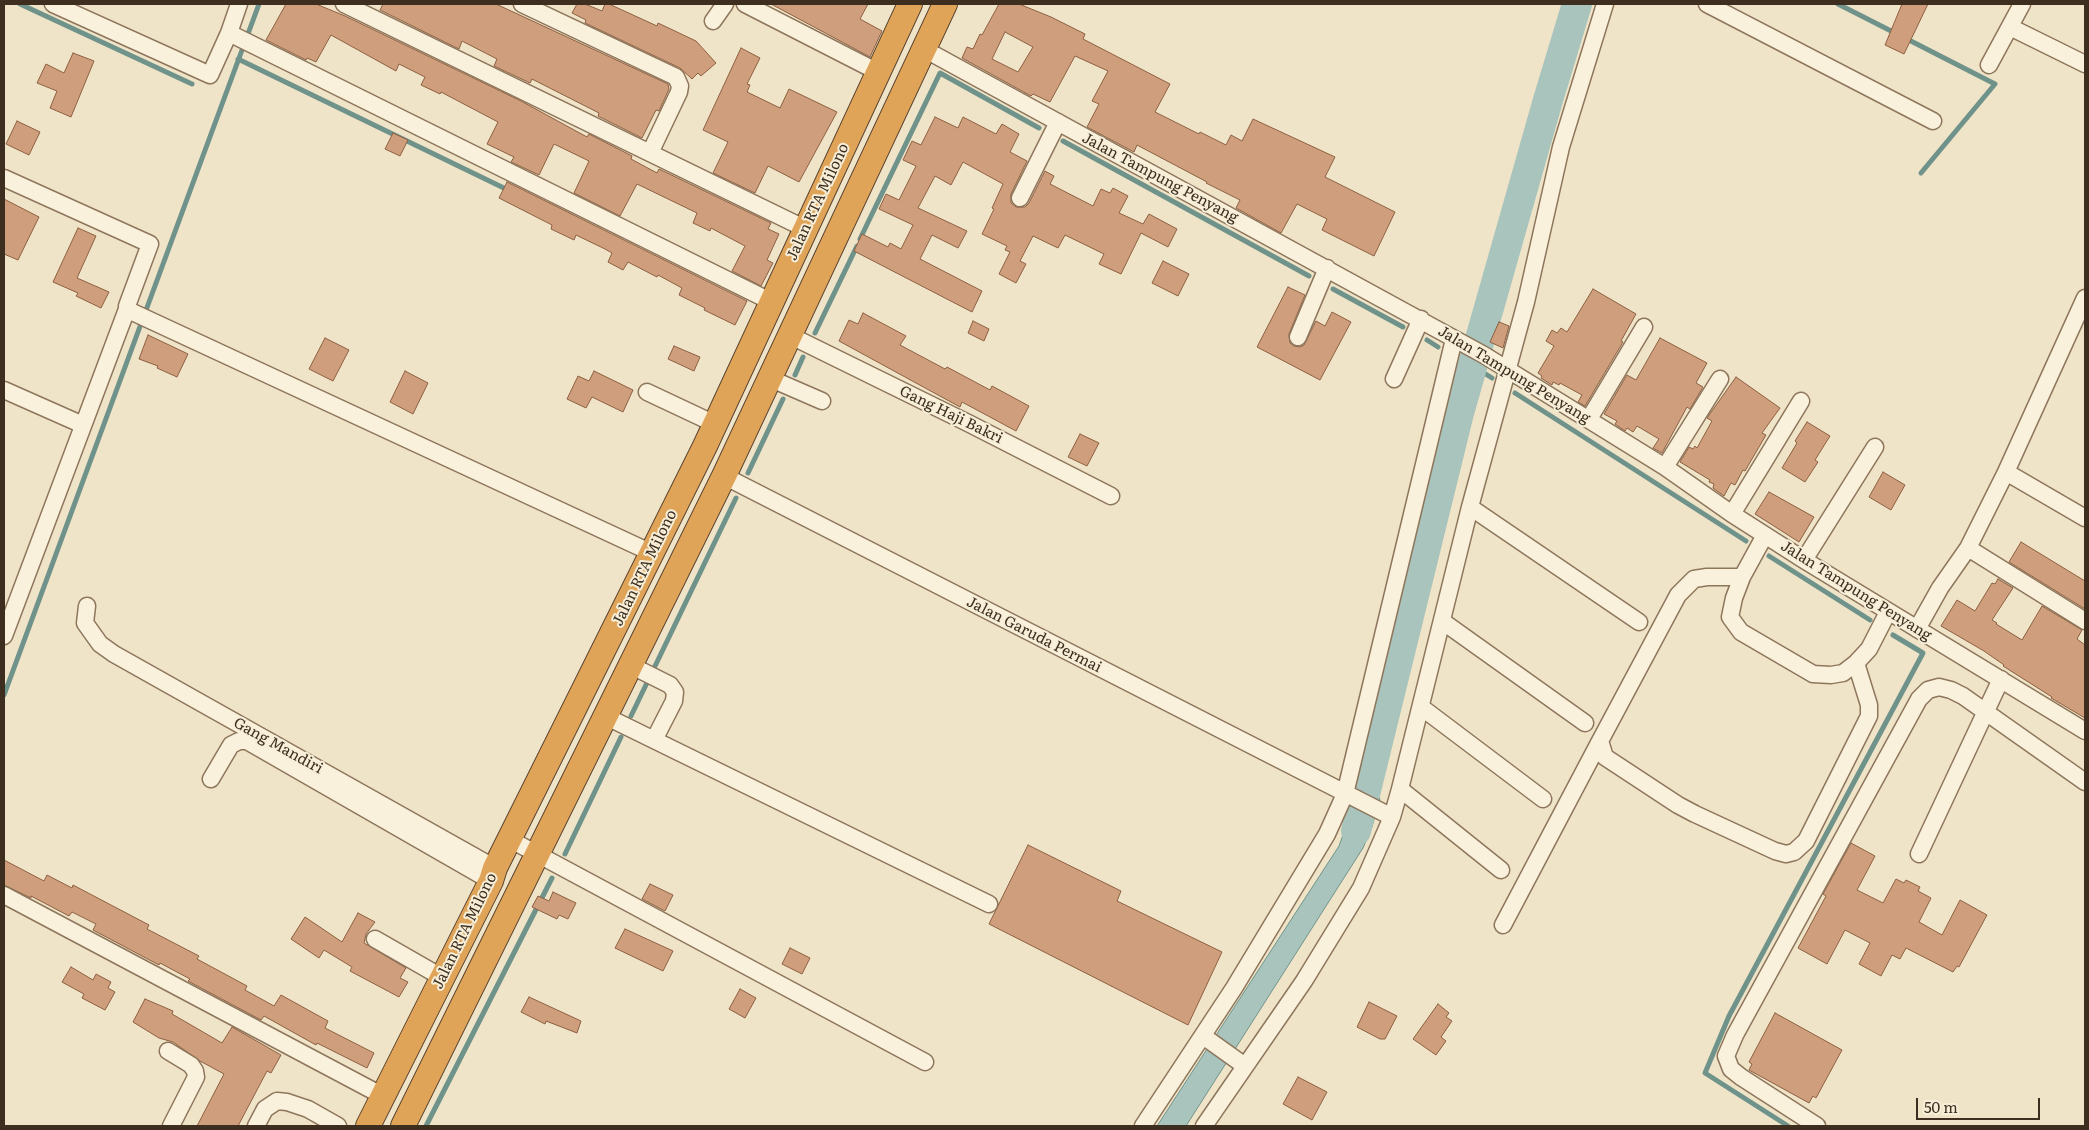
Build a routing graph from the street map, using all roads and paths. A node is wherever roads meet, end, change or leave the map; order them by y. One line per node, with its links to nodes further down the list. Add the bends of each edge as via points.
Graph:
1 (53, 4): 14 (street, via 210,75)
2 (239, 4): 14 (street)
3 (344, 4): 21 (street)
4 (522, 4): 21 (street, via 676,77 679,92)
5 (725, 4): 12 (street)
6 (745, 4): 18 (street)
7 (910, 4): 18 (highway, Jalan RTA Milono)
8 (945, 4): 15 (highway, Jalan RTA Milono)
9 (1605, 4): 34 (street, via 1561,147)
10 (1707, 4): 19 (street)
11 (2022, 4): 13 (street)
12 (713, 21)
13 (2010, 27): 16 (street); 17 (street)
14 (240, 38): 27 (street)
15 (924, 49): 20 (street, Jalan Tampung Penyang); 31 (highway, Jalan RTA Milono)
16 (2085, 64)
17 (1989, 66)
18 (878, 72): 24 (highway, Jalan RTA Milono)
19 (1933, 121)
20 (1058, 122): 23 (street); 25 (street, Jalan Tampung Penyang)
21 (650, 153): 24 (street)
22 (4, 178): 28 (street, via 150,244)
23 (1020, 198)
24 (806, 229): 27 (highway, Jalan RTA Milono)
25 (1327, 268): 29 (street, Jalan Tampung Penyang); 32 (street)
26 (2085, 298): 47 (street)
27 (772, 302): 43 (highway, Jalan RTA Milono)
28 (138, 314): 44 (street); 55 (street)
29 (1421, 319): 33 (street, Jalan Tampung Penyang); 36 (street)
30 (1644, 327): 42 (street)
31 (789, 336): 35 (highway, Jalan RTA Milono); 49 (street, Gang Haji Bakri)
32 (1298, 337)
33 (1461, 342): 34 (street, Jalan Tampung Penyang); 78 (street, via 1412,508 1370,692)
34 (1508, 369): 42 (street, Jalan Tampung Penyang); 50 (street)
35 (769, 378): 40 (street); 48 (highway, Jalan RTA Milono)
36 (1394, 379)
37 (1720, 379): 46 (street)
38 (4, 390): 44 (street)
39 (647, 392): 43 (street)
40 (822, 401)
41 (1800, 401): 51 (street)
42 (1589, 419): 46 (street, Jalan Tampung Penyang)
43 (715, 424): 55 (highway, Jalan RTA Milono)
44 (83, 425): 64 (street)
45 (1875, 447): 56 (street)
46 (1665, 467): 51 (street, Jalan Tampung Penyang)
47 (2006, 472): 52 (street); 54 (street)
48 (724, 476): 66 (highway, Jalan RTA Milono); 78 (street, Jalan Garuda Permai)
49 (1111, 496)
50 (1470, 507): 60 (street); 62 (street)
51 (1732, 514): 53 (street, Jalan Tampung Penyang)
52 (2085, 518)
53 (1764, 535): 56 (street, Jalan Tampung Penyang); 57 (street)
54 (1968, 548): 61 (street); 63 (street)
55 (652, 553): 81 (highway, Jalan RTA Milono)
56 (1804, 560): 59 (street, Jalan Tampung Penyang)
57 (1742, 577): 65 (street, via 1730,616 1741,632 1813,674 1843,673); 74 (street, via 1694,579 1678,595)
58 (87, 606): 85 (street, Gang Mandiri, via 84,623 100,644 114,654)
59 (1888, 612): 63 (street, Jalan Tampung Penyang); 65 (street, via 1869,649)
60 (1442, 620): 68 (street); 71 (street)
61 (2085, 621)
62 (1639, 622)
63 (1917, 629): 67 (street, Jalan Tampung Penyang)
64 (4, 636)
65 (1856, 663): 74 (street, via 1870,716 1806,841 1794,852 1774,851 1678,805 1605,757)
66 (630, 665): 70 (highway, Jalan RTA Milono); 73 (street, via 670,685 676,692)
67 (2001, 679): 69 (street); 72 (street, Jalan Tampung Penyang)
68 (1421, 706): 77 (street); 79 (street)
69 (1985, 712): 76 (street); 83 (street); 103 (street, via 1963,696 1939,687 1928,690 1918,699 1726,1056 1731,1069)
70 (605, 716): 73 (street); 82 (highway, Jalan RTA Milono)
71 (1585, 723)
72 (2085, 731)
73 (654, 740): 87 (street)
74 (1600, 741): 88 (street)
75 (212, 779): 85 (street, via 231,745 247,741)
76 (2085, 782)
77 (1400, 789): 80 (street); 84 (street)
78 (1351, 797): 80 (street, Jalan Garuda Permai); 91 (street, via 1234,988)
79 (1544, 799)
80 (1392, 817): 94 (street, via 1361,888 1304,981)
81 (511, 840): 82 (street); 85 (highway, Jalan RTA Milono)
82 (537, 854): 93 (street); 101 (highway, Jalan RTA Milono)
83 (1919, 854)
84 (1501, 870)
85 (493, 875): 90 (highway, Jalan RTA Milono)
86 (4, 895): 95 (street)
87 (988, 904)
88 (1503, 925)
89 (375, 939): 90 (street)
90 (443, 978): 95 (highway, Jalan RTA Milono)
91 (1207, 1039): 94 (street); 102 (street)
92 (168, 1051): 97 (street, via 191,1065 196,1077)
93 (926, 1062)
94 (1242, 1064): 96 (street)
95 (383, 1096): 100 (highway, Jalan RTA Milono)
96 (1207, 1125)
97 (171, 1126)
98 (256, 1126): 99 (street, via 265,1109 277,1101 308,1109)
99 (338, 1126)
100 (368, 1126)
101 (403, 1126)
102 (1143, 1126)
103 (1817, 1126)

